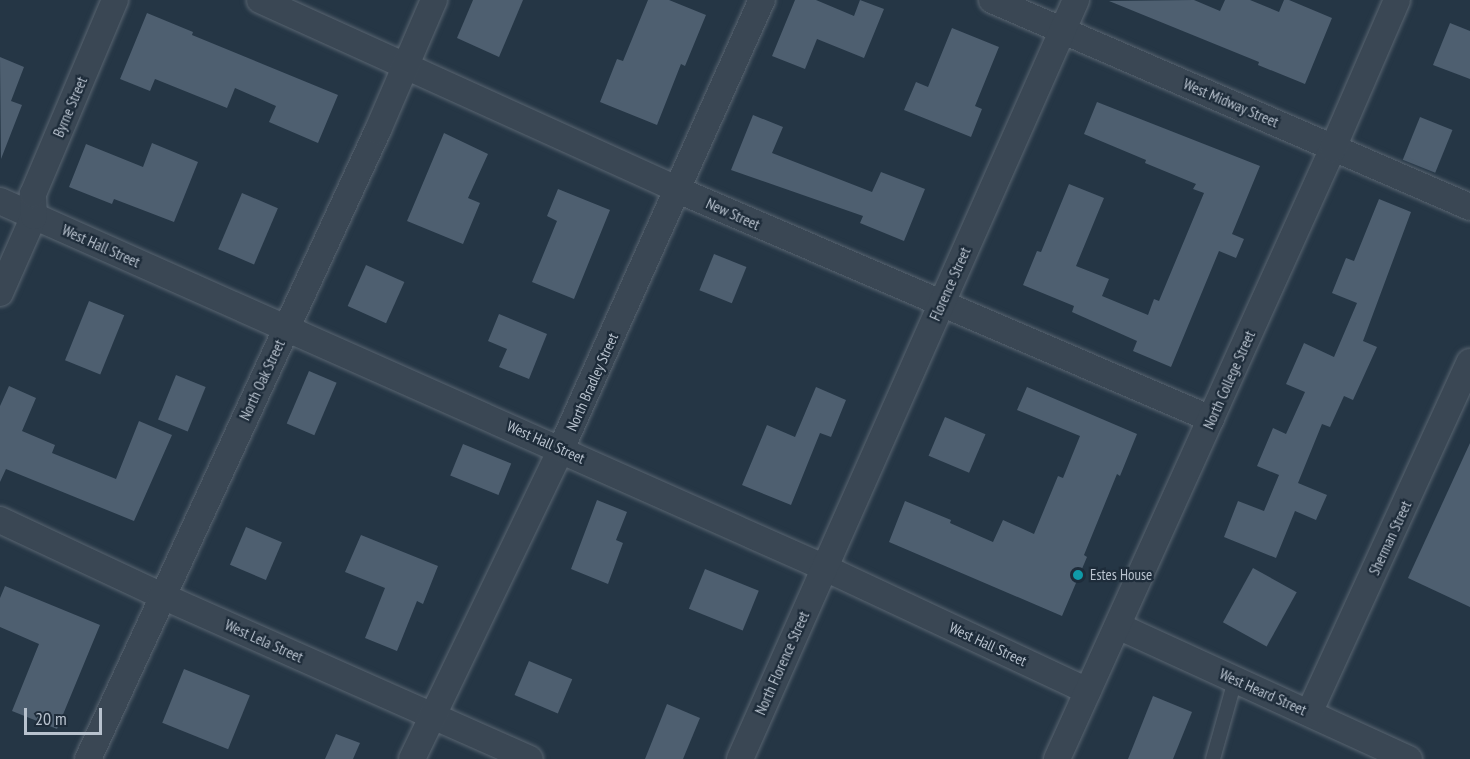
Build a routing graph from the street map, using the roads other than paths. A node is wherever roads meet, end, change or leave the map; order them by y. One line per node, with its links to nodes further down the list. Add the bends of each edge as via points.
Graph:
1 (115, 0): 14 (street, Byrne Street, via 33,194)
2 (260, 0): 9 (street, New Street)
3 (434, 0): 9 (street, North Oak Street)
4 (762, 0): 11 (street, North Bradley Street)
5 (992, 0): 8 (street, West Midway Street)
6 (1076, 0): 8 (street, Florence Street)
7 (1397, 0): 10 (street, North College Street)
8 (1062, 30): 10 (street, West Midway Street); 16 (street, Florence Street)
9 (405, 64): 11 (street, New Street); 17 (street, North Oak Street)
10 (1333, 148): 13 (street, West Midway Street); 19 (street, North College Street)
11 (678, 190): 16 (street, New Street); 20 (street, North Bradley Street)
12 (0, 201): 14 (street, West Hall Street)
13 (1470, 207)
14 (34, 216): 15 (street, Byrne Street); 17 (street, West Hall Street)
15 (0, 293)
16 (941, 305): 19 (street, New Street); 22 (street, Florence Street)
17 (287, 327): 20 (street, West Hall Street); 23 (street, North Oak Street)
18 (1470, 362): 27 (street, Sherman Street)
19 (1211, 419): 24 (street, North College Street)
20 (561, 449): 22 (street, West Hall Street); 28 (street, North Bradley Street)
21 (0, 520): 23 (street, West Lela Street)
22 (825, 568): 26 (street, West Hall Street); 32 (street, North Florence Street)
23 (162, 596): 28 (street, West Lela Street); 29 (street, North Oak Street)
24 (1118, 626): 25 (street, West Heard Street); 26 (street, North College Street)
25 (1235, 680): 27 (street, West Heard Street); 34 (lane)
26 (1089, 691): 33 (street, North College Street)
27 (1309, 713): 35 (street, West Heard Street)
28 (433, 716): 30 (street, North Bradley Street); 31 (street, West Lela Street)
29 (88, 759)
30 (412, 759)
31 (530, 759)
32 (740, 759)
33 (1057, 759)
34 (1213, 759)
35 (1409, 759)

